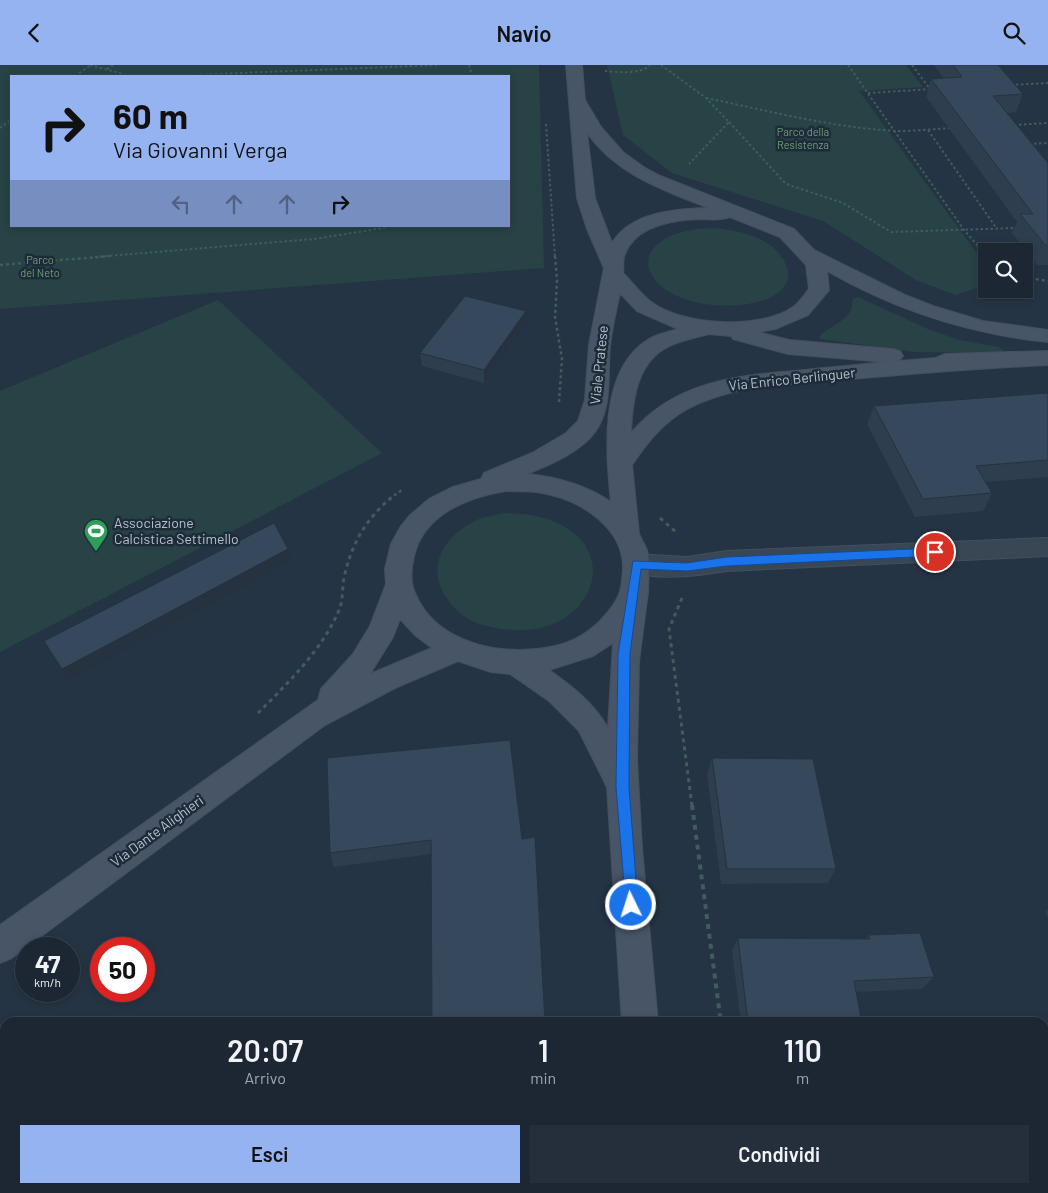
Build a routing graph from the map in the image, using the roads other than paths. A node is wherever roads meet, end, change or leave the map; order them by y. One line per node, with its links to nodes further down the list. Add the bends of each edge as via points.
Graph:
1 (574, 65): 2 (main road, Viale Pratese)
2 (579, 103): 3 (main road, Viale Pratese, via 598,138 632,169); 5 (main road, Viale Pratese, via 584,187)
3 (746, 217): 4 (main road, Viale Pratese, via 787,233); 5 (main road, Viale Pratese, via 697,213 653,221 622,241 615,255)
4 (814, 256): 7 (main road, Viale Pratese, via 820,267 819,291 802,311 770,325); 8 (main road, via 919,310 990,329)
5 (614, 272): 6 (main road, Viale Pratese, via 628,295 648,310 684,325); 12 (main road, Viale Pratese, via 604,315 596,408 584,431 560,448)
6 (706, 329): 7 (main road, Viale Pratese); 11 (main road, Viale Pratese, via 656,345 634,364 626,382 621,413)
7 (729, 330): 10 (main road, Via Enrico Berlinguer, via 788,347)
8 (1048, 336)
9 (1048, 358): 10 (main road, Via Enrico Berlinguer)
10 (962, 362): 11 (main road, Via Enrico Berlinguer, via 737,383 706,391 663,415 642,435)
11 (621, 463): 13 (main road, Viale Pratese)
12 (457, 495): 13 (main road, via 496,484 520,482 552,486 583,496 608,513); 16 (main road, via 417,524 405,543 399,564)
13 (626, 534): 15 (main road)
14 (1048, 547): 15 (street, via 727,561 687,567)
15 (636, 564): 17 (main road)
16 (399, 585): 18 (main road, via 409,611 430,633); 20 (main road, Via Dante Alighieri, via 383,629 363,662)
17 (632, 599): 19 (main road, via 614,626 584,647 555,657); 21 (main road, via 624,654)
18 (458, 650): 19 (main road, via 485,659); 20 (main road, Via Dante Alighieri, via 370,685)
19 (516, 663): 21 (main road, via 559,693 588,723)
20 (315, 716): 22 (main road, Via Dante Alighieri)
21 (623, 787): 23 (main road)
22 (0, 946)
23 (640, 1017)

